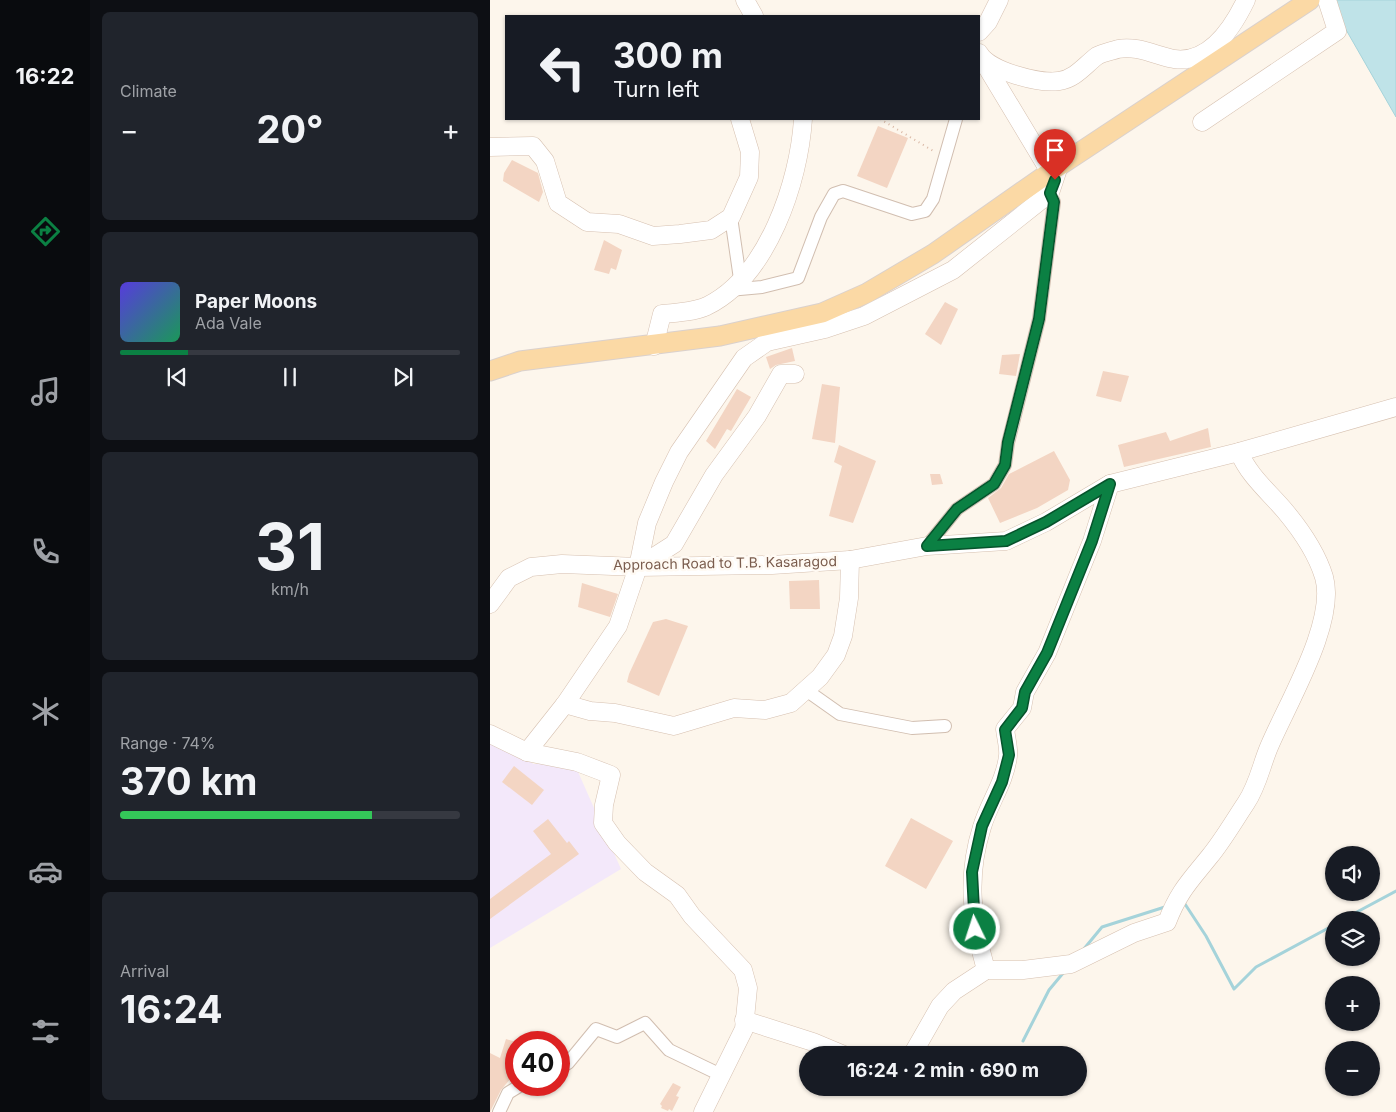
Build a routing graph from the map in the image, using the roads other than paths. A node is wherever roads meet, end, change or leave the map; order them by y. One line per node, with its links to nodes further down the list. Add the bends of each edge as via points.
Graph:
1 (745, 0): 6 (street)
2 (999, 0): 7 (street)
3 (1246, 0): 8 (street, via 1221,42 1194,57 1176,59 1121,48 1098,55 1078,72 1059,81 1003,72)
4 (1310, 0): 15 (main road)
5 (1327, 0): 13 (street, via 1337,31)
6 (753, 15)
7 (980, 31)
8 (980, 58)
9 (980, 58): 15 (street)
10 (740, 120): 17 (street, via 750,152 749,177)
11 (803, 120): 18 (street, via 796,172 783,206 755,263)
12 (956, 120): 18 (street, via 933,199 925,211 912,214 843,191 834,194 821,217 798,278 762,287)
13 (1202, 122)
14 (490, 147): 17 (street, via 534,146 545,161 558,203 587,222 619,224 653,236 711,230)
15 (1055, 169): 16 (street); 19 (main road, via 933,254 867,293 822,313 720,336)
16 (1050, 193): 25 (street, via 1054,202 1039,319 1005,465 994,484 957,509); 27 (street, via 953,270 912,293 864,316 767,342 744,358 679,452 647,523)
17 (731, 217): 18 (street)
18 (735, 285): 19 (street, via 706,306 662,314)
19 (654, 346): 20 (main road, via 520,361)
20 (490, 371)
21 (795, 374): 27 (street, via 781,374 757,416 714,475 674,544)
22 (1396, 407): 23 (street, Approach Road to T.B. Kasaragod)
23 (1239, 452): 24 (street, Approach Road to T.B. Kasaragod); 34 (street, via 1244,464 1287,513 1311,549 1324,578 1326,608 1258,781 1220,842 1176,898 1167,922 1134,933 1071,964)
24 (1110, 484): 25 (street, Approach Road to T.B. Kasaragod, via 1046,522 1006,541); 34 (street, via 1092,541 1047,653 1025,692 1022,708 1005,730 1009,755 1002,782 982,826 972,872 975,929)
25 (927, 546): 26 (street, Approach Road to T.B. Kasaragod)
26 (850, 560): 27 (street, Approach Road to T.B. Kasaragod); 29 (street, via 849,598 841,642 820,677)
27 (638, 567): 28 (street, Approach Road to T.B. Kasaragod, via 562,564 531,567 510,578); 30 (street, via 618,626)
28 (490, 604)
29 (806, 690): 30 (street, via 791,703 765,710 734,708 674,726 590,712); 31 (street, via 840,714 912,728)
30 (565, 704): 33 (street)
31 (945, 726)
32 (490, 734): 33 (street)
33 (527, 752): 35 (street, via 578,762 612,776 603,823 617,843 646,872 677,895 692,916 743,970 748,988)
34 (986, 970): 37 (street, via 954,991 940,1006)
35 (744, 1020): 36 (street); 39 (street, via 744,1029)
36 (823, 1046)
37 (917, 1046)
38 (570, 1061): 39 (street, via 596,1029 617,1037 645,1023 669,1050)
39 (721, 1075): 42 (street)
40 (507, 1096): 41 (street)
41 (499, 1112)
42 (703, 1112)

